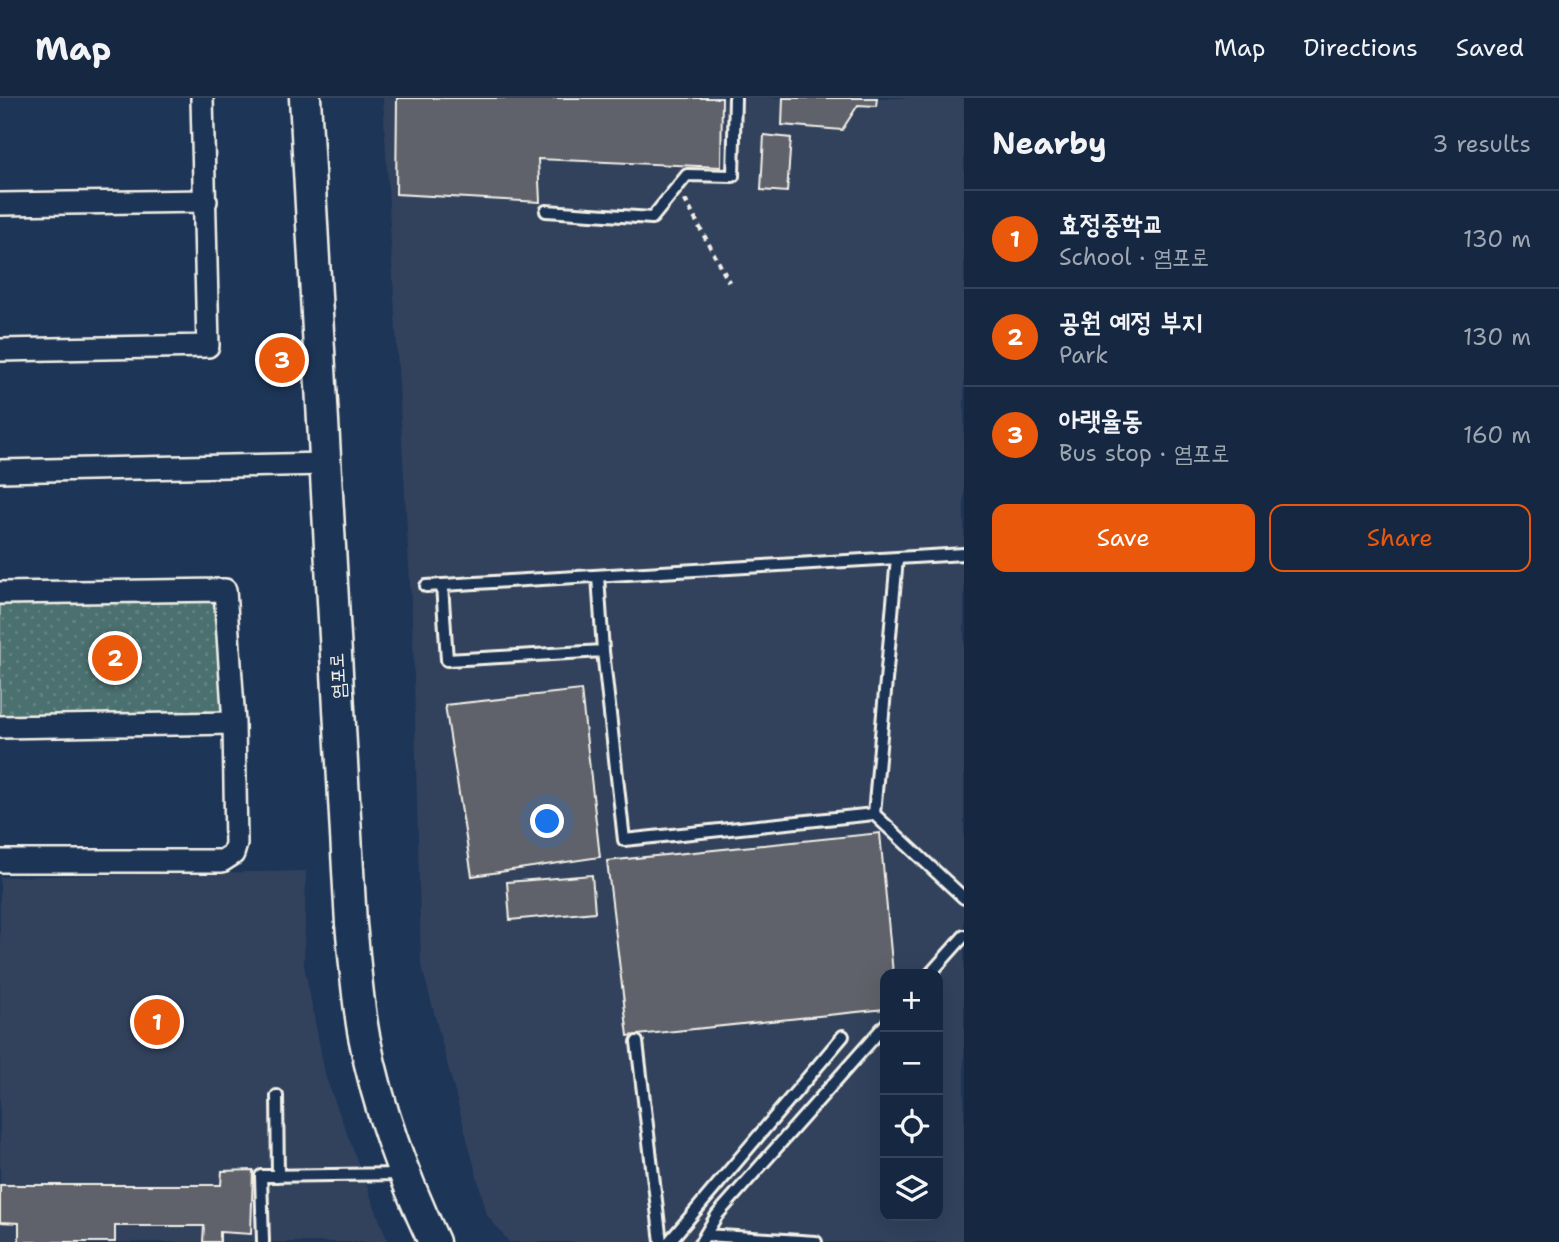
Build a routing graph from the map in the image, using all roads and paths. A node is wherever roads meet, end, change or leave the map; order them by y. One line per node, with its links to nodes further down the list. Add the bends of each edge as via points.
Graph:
1 (202, 98): 5 (street)
2 (305, 98): 10 (main road, 염포로)
3 (735, 98): 4 (lane, via 733,176 687,175)
4 (678, 187): 7 (lane, via 652,218); 8 (path)
5 (206, 201): 6 (street); 9 (street, via 208,346)
6 (0, 204)
7 (546, 211)
8 (729, 282)
9 (0, 349)
10 (325, 464): 11 (street); 30 (main road, 염포로, via 352,938 363,1034)
11 (0, 471)
12 (964, 554): 13 (lane)
13 (897, 558): 14 (lane); 21 (lane)
14 (598, 576): 15 (lane); 18 (lane)
15 (442, 585): 16 (lane); 18 (lane, via 447,660)
16 (426, 586)
17 (0, 593): 19 (street, via 225,590)
18 (603, 652): 21 (lane, via 624,840)
19 (234, 723): 20 (street); 22 (street, via 233,855 222,861)
20 (0, 727)
21 (874, 814): 23 (lane)
22 (0, 861)
23 (964, 898)
24 (964, 936): 25 (lane)
25 (934, 969)
26 (880, 1031): 32 (lane)
27 (843, 1036): 36 (lane)
28 (637, 1042): 35 (lane)
29 (277, 1096): 31 (lane)
30 (402, 1174): 31 (lane); 34 (main road, 염포로)
31 (278, 1176): 33 (lane, via 261,1176)
32 (703, 1238): 37 (lane)
33 (262, 1242)
34 (434, 1242)
35 (661, 1242)
36 (669, 1242)
37 (816, 1242)

